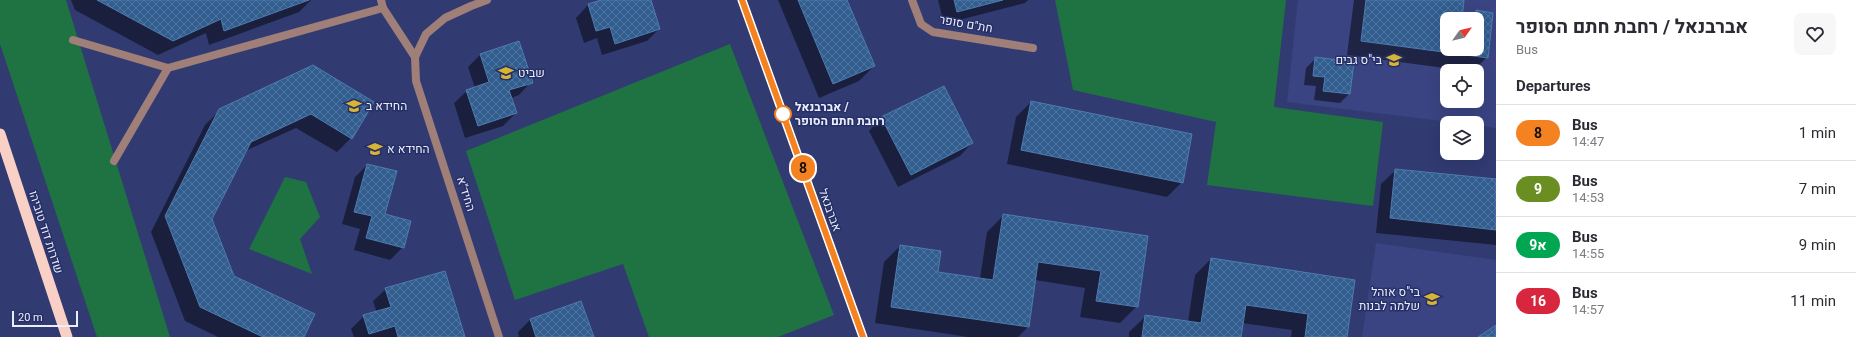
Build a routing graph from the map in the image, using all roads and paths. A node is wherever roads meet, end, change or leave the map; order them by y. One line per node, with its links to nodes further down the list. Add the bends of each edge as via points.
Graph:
1 (486, 0): 7 (street, החיד"א, via 446,18 426,34)
2 (742, 0): 13 (street, אברבנאל)
3 (912, 0): 6 (street, חת"ם סופר, via 921,24 933,32)
4 (382, 4): 7 (street); 8 (street)
5 (73, 40): 8 (street)
6 (1033, 48)
7 (415, 57): 12 (street, החיד"א, via 416,81)
8 (168, 68): 10 (street)
9 (0, 134): 11 (highway, שדרות דוד טוביהו)
10 (114, 161)
11 (67, 337)
12 (500, 337)
13 (863, 337)

